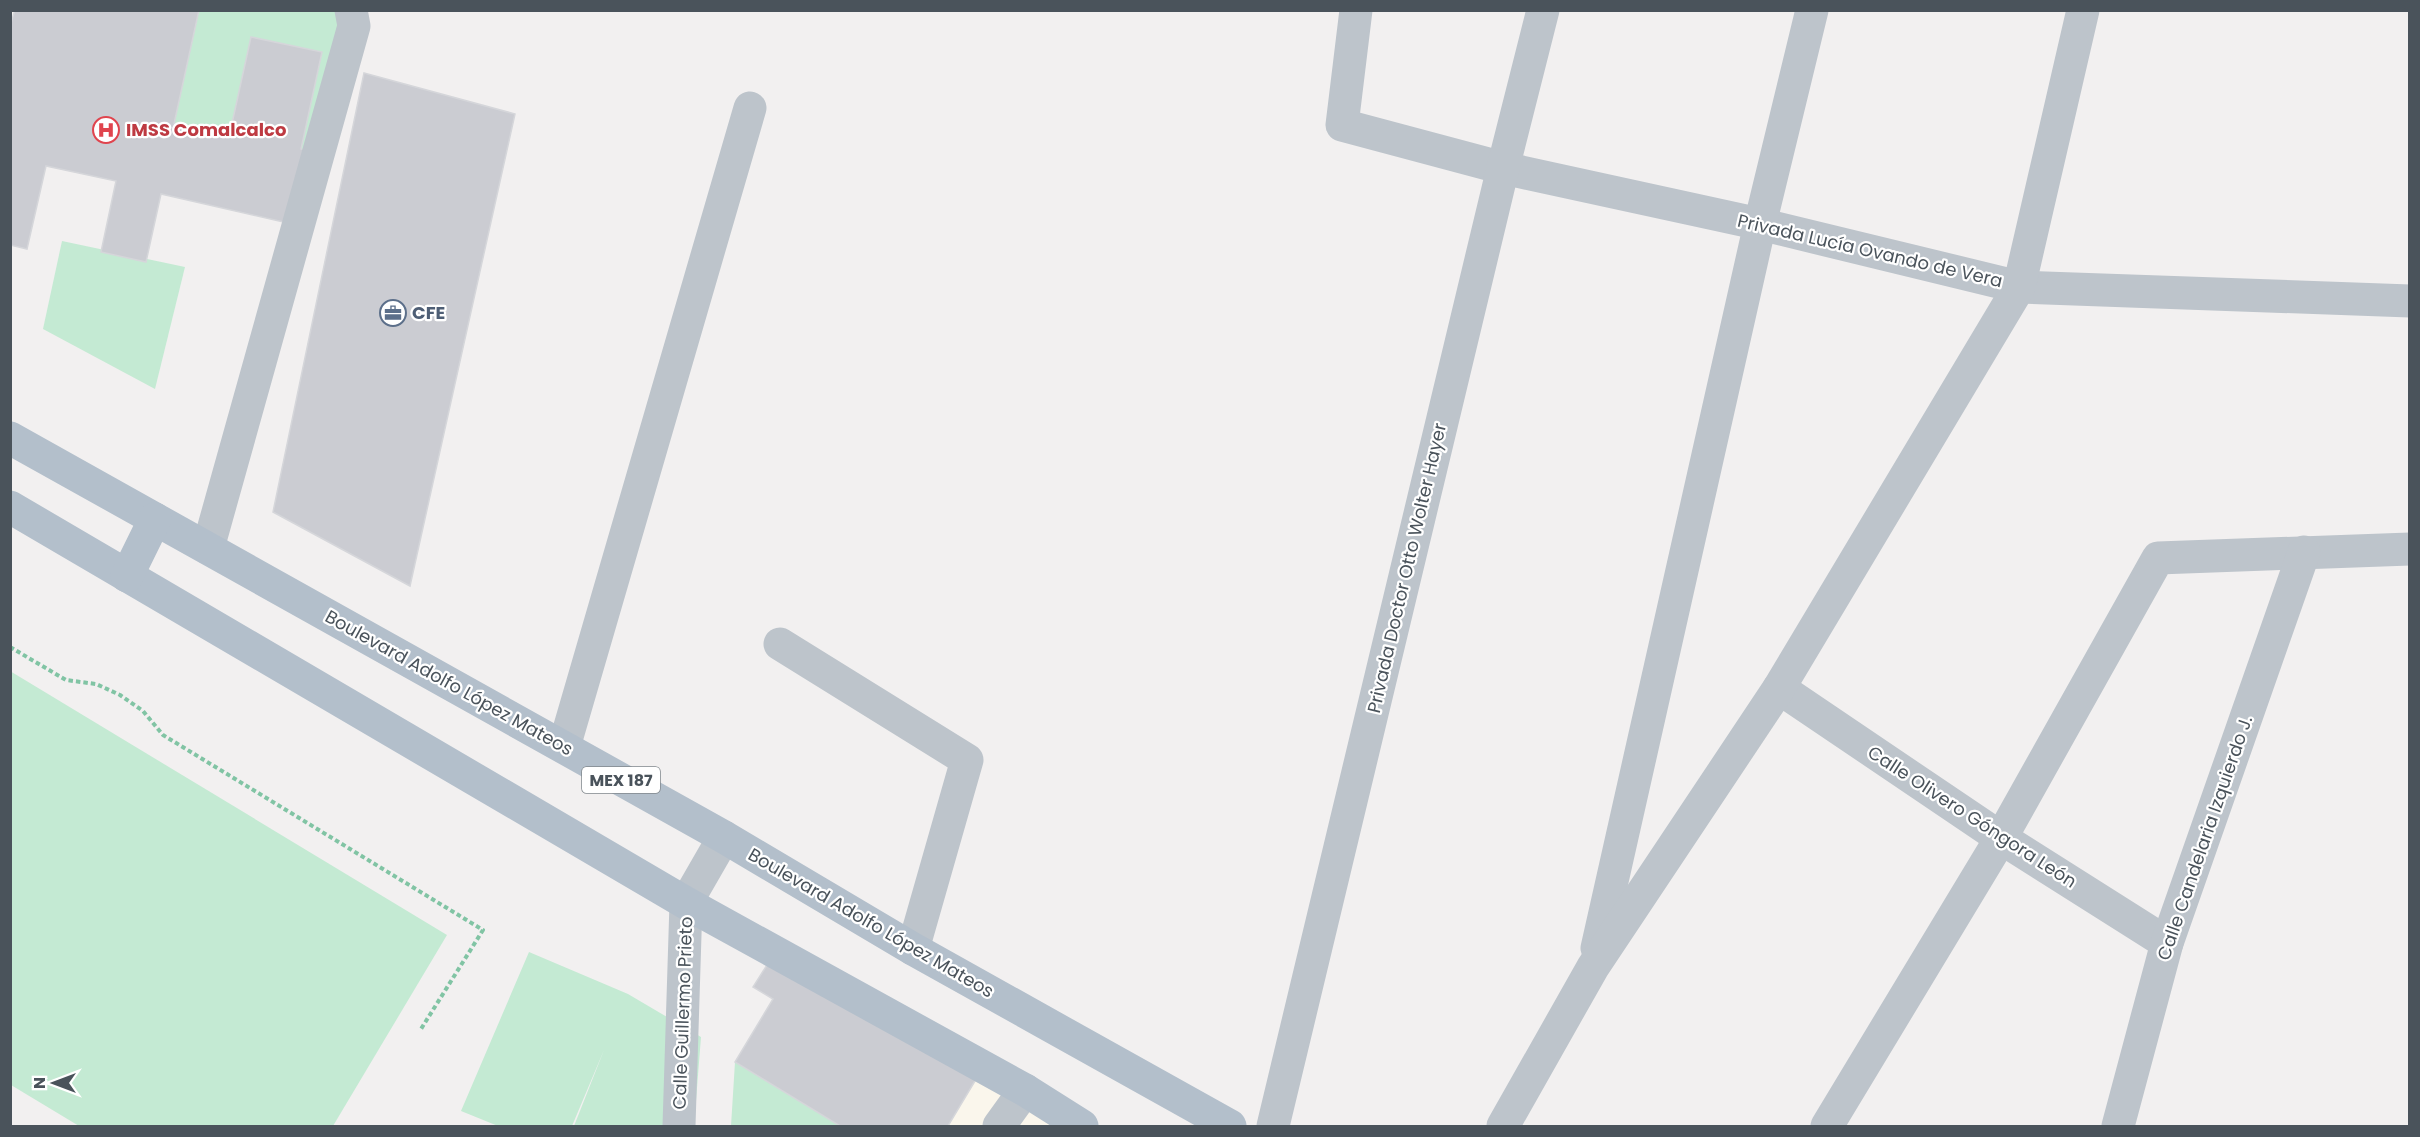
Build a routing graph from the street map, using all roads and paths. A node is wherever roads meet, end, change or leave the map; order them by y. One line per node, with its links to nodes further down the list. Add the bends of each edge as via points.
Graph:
1 (351, 10): 14 (street, via 354,26)
2 (1356, 10): 7 (street, Privada Lucía Ovando de Vera, via 1342,124)
3 (1543, 10): 7 (street, Privada Doctor Otto Wolter Hayer)
4 (1812, 10): 8 (street)
5 (2083, 10): 9 (street)
6 (750, 108): 21 (street)
7 (1503, 168): 8 (street, Privada Lucía Ovando de Vera); 34 (street, Privada Doctor Otto Wolter Hayer)
8 (1760, 224): 9 (street, Privada Lucía Ovando de Vera); 27 (street)
9 (2019, 287): 10 (street, Privada Lucía Ovando de Vera); 20 (street)
10 (2409, 301)
11 (10, 438): 13 (main road, Boulevard Adolfo López Mateos / MEX 187)
12 (10, 507): 17 (main road)
13 (155, 519): 14 (main road, Boulevard Adolfo López Mateos / MEX 187); 17 (main road)
14 (208, 548): 21 (main road, Boulevard Adolfo López Mateos / MEX 187)
15 (2409, 549): 16 (street)
16 (2304, 552): 23 (street, via 2158,558); 25 (street, Calle Candelaria Izquierdo J.)
17 (127, 576): 24 (main road)
18 (780, 644): 26 (street, via 967,760)
19 (10, 647): 28 (path, via 66,680 96,684 120,695 143,711 163,735 483,930)
20 (1779, 688): 23 (street, Calle Olivero Góngora León); 27 (street)
21 (564, 747): 22 (main road, Boulevard Adolfo López Mateos / MEX 187)
22 (724, 837): 24 (street, Calle Guillermo Prieto); 26 (main road, Boulevard Adolfo López Mateos / MEX 187)
23 (2001, 838): 25 (street, Calle Olivero Góngora León); 36 (street)
24 (686, 903): 29 (main road); 30 (street, Calle Guillermo Prieto)
25 (2167, 943): 37 (street, Calle Candelaria Izquierdo J.)
26 (914, 948): 33 (main road, Boulevard Adolfo López Mateos / MEX 187)
27 (1593, 967): 35 (street)
28 (421, 1029)
29 (1025, 1090): 31 (street); 32 (main road)
30 (679, 1126)
31 (999, 1126)
32 (1082, 1126)
33 (1230, 1126)
34 (1273, 1126)
35 (1503, 1126)
36 (1827, 1126)
37 (2118, 1126)

